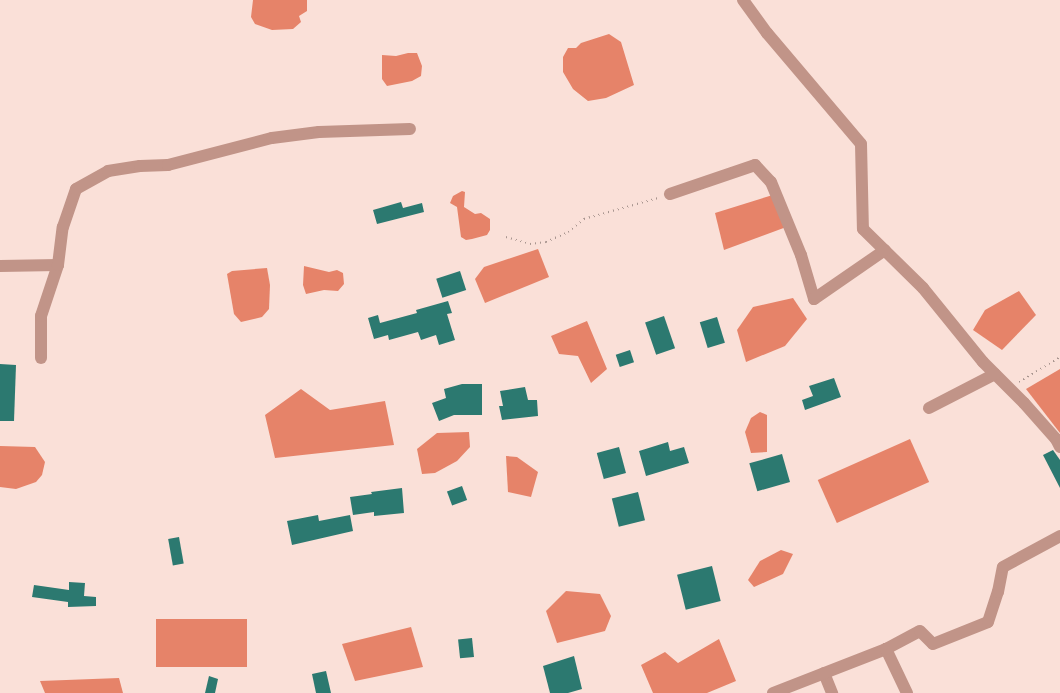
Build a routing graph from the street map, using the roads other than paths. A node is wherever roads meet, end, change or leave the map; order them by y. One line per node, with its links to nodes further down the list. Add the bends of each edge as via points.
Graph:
1 (743, 0): 4 (street, via 861,144 863,229)
2 (410, 129): 5 (street, via 319,132 272,138 168,165 108,171 76,189 63,226)
3 (670, 194): 4 (street, via 755,166 771,182 801,255 814,299)
4 (885, 250): 8 (street, via 923,288)
5 (58, 265): 6 (street); 7 (street, via 41,316)
6 (0, 266)
7 (41, 358)
8 (995, 374): 9 (street); 10 (street)
9 (929, 408)
10 (1060, 447)
11 (1060, 536): 12 (street, via 1003,567 988,622 933,644 920,630)
12 (886, 649): 13 (street); 16 (street)
13 (824, 673): 14 (street); 15 (street)
14 (773, 693)
15 (832, 693)
16 (907, 693)

